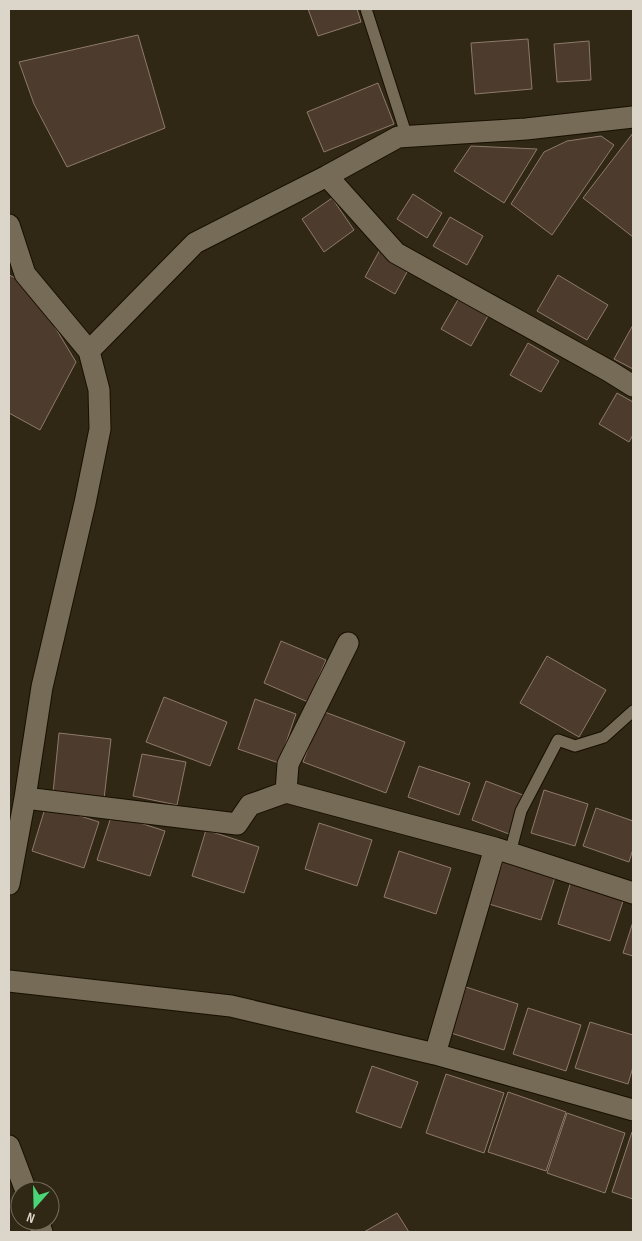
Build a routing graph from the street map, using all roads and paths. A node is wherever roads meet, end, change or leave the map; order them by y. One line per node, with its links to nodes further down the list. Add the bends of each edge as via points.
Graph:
1 (366, 9): 3 (lane)
2 (633, 117): 3 (street, via 526,129)
3 (407, 137): 4 (street, via 398,137)
4 (327, 176): 6 (street, via 195,243); 7 (street, via 396,252)
5 (9, 224): 6 (street, via 25,274)
6 (89, 351): 11 (street, via 99,390 100,429 42,687)
7 (633, 386)
8 (348, 643): 10 (street, via 288,764)
9 (633, 711): 12 (lane, via 604,737 575,746 558,740)
10 (286, 792): 11 (street, via 250,805 237,824); 12 (street)
11 (25, 798): 13 (street)
12 (502, 851): 14 (street); 16 (street)
13 (9, 884)
14 (633, 893)
15 (9, 981): 16 (street, via 231,1006)
16 (435, 1054): 17 (street)
17 (633, 1110)
18 (9, 1146): 19 (street)
19 (22, 1181)

